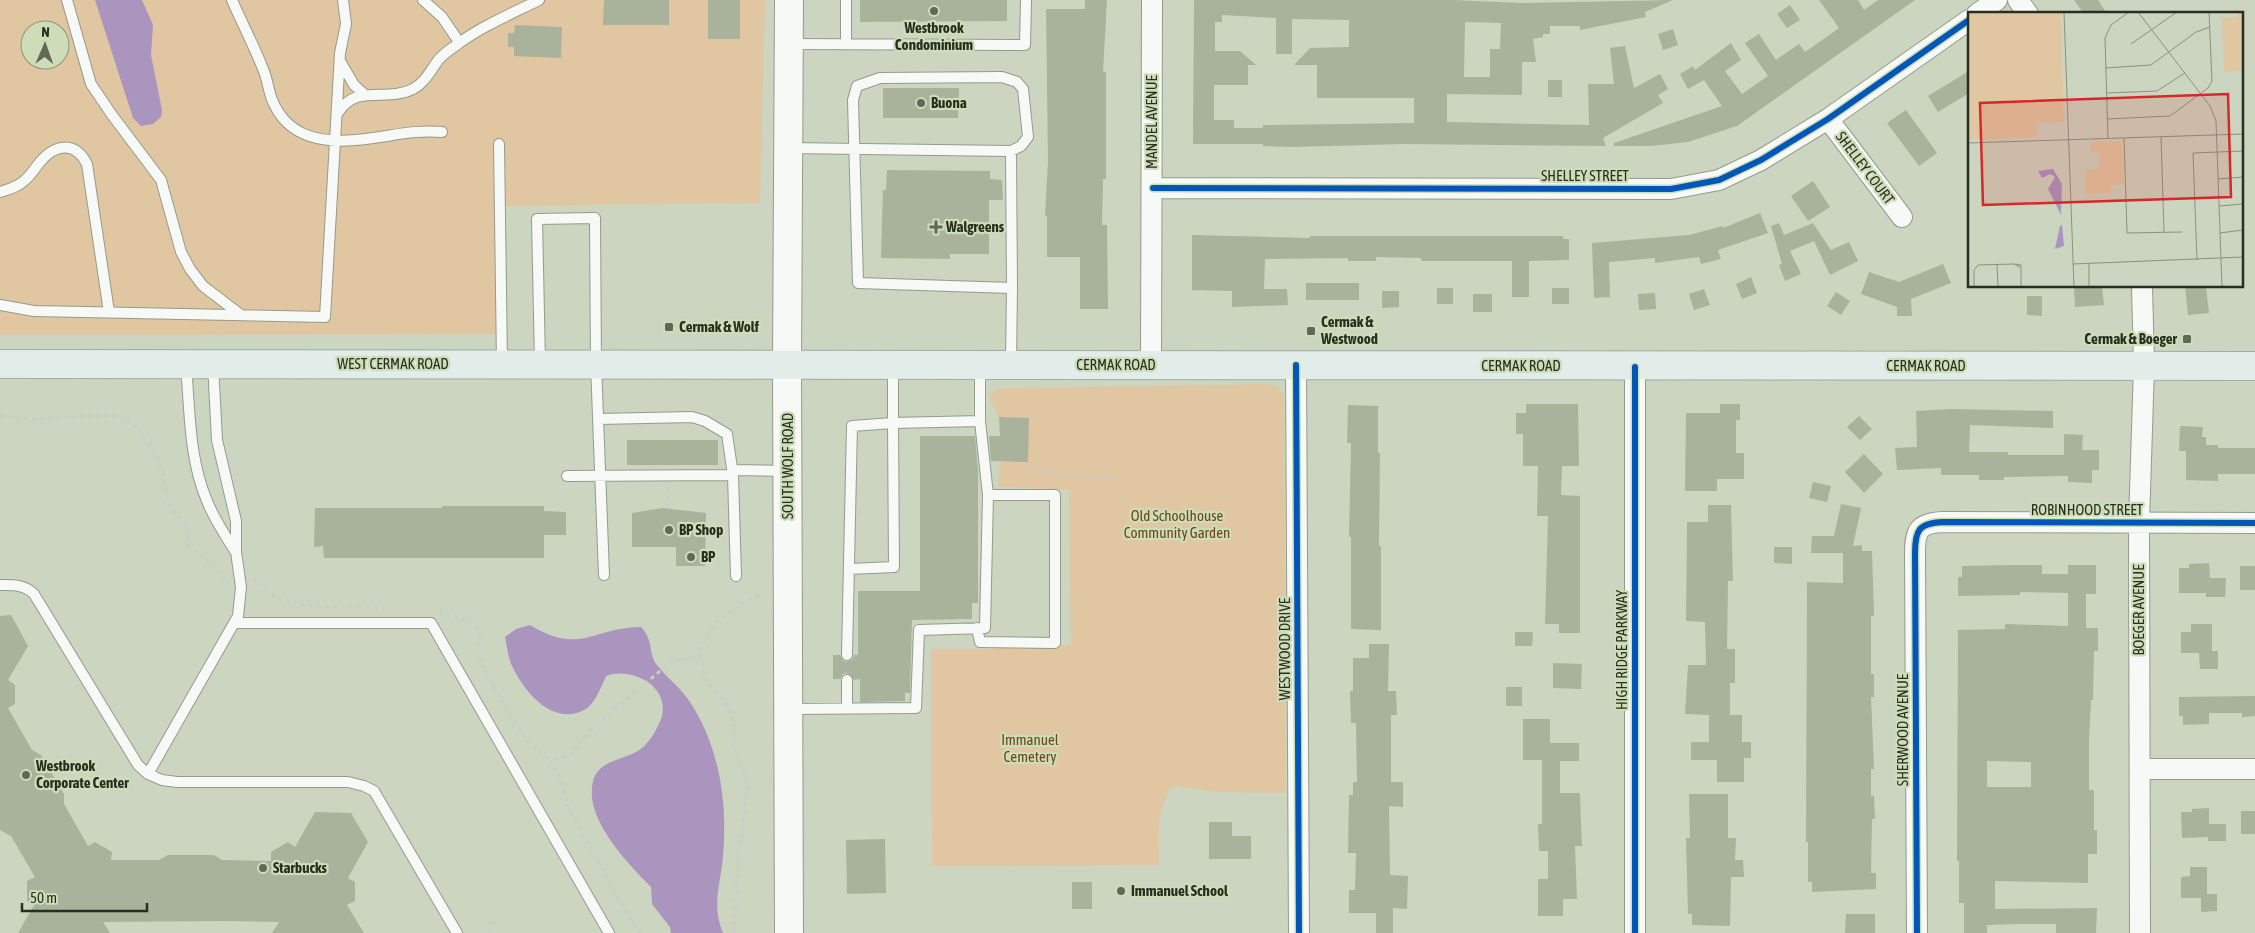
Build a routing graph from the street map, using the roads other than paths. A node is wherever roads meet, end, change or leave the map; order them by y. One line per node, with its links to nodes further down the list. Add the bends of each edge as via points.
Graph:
1 (67, 0): 35 (lane, via 91,84 161,180 181,252 190,269 203,286)
2 (232, 0): 23 (lane, via 279,113 296,132 321,141)
3 (344, 0): 18 (lane, via 346,24)
4 (423, 0): 15 (lane, via 442,17)
5 (539, 0): 15 (lane)
6 (789, 0): 16 (main road, SOUTH WOLF ROAD)
7 (846, 0): 17 (lane)
8 (1026, 0): 17 (lane, via 1025,45)
9 (1152, 0): 28 (street, MANDEL AVENUE)
10 (1997, 0): 12 (street)
11 (2018, 0): 13 (street)
12 (1980, 12)
13 (2027, 12)
14 (1968, 21): 21 (street, SHELLEY STREET)
15 (459, 42): 19 (lane, via 442,56 430,76 412,89 399,93)
16 (788, 44): 17 (lane); 25 (main road, SOUTH WOLF ROAD)
17 (846, 44)
18 (340, 59): 19 (lane, via 354,86); 20 (lane)
19 (364, 94): 20 (lane, via 343,105)
20 (337, 116): 23 (lane)
21 (1828, 119): 28 (street, SHELLEY STREET, via 1743,170 1720,180 1671,189); 30 (street, SHELLEY COURT)
22 (442, 132): 23 (lane, via 418,130)
23 (335, 141): 35 (lane, via 325,317)
24 (499, 144): 39 (lane)
25 (788, 148): 26 (lane); 42 (main road, SOUTH WOLF ROAD)
26 (854, 149): 27 (lane); 27 (lane, via 853,100 857,86 880,78 1002,77 1017,82 1024,89 1028,116 1028,137); 31 (lane, via 858,283)
27 (1011, 151): 31 (lane)
28 (1153, 188): 46 (street, MANDEL AVENUE)
29 (0, 192): 34 (lane, via 26,180 41,160 59,148 75,149 82,154 87,164)
30 (1902, 217)
31 (1012, 288): 45 (lane)
32 (2142, 288): 48 (street, BOEGER AVENUE)
33 (0, 305): 34 (lane, via 34,311)
34 (110, 312): 35 (lane)
35 (241, 315)
36 (0, 364): 37 (main road, WEST CERMAK ROAD)
37 (186, 364): 38 (main road, WEST CERMAK ROAD); 62 (lane, via 199,477 207,502)
38 (213, 364): 39 (main road, WEST CERMAK ROAD); 62 (lane, via 217,440 236,521)
39 (502, 364): 40 (main road, WEST CERMAK ROAD)
40 (540, 364): 41 (main road, WEST CERMAK ROAD); 41 (lane, via 537,219 595,218)
41 (596, 364): 42 (main road, WEST CERMAK ROAD); 51 (lane)
42 (787, 365): 43 (main road, CERMAK ROAD); 54 (main road, SOUTH WOLF ROAD)
43 (893, 365): 44 (main road, CERMAK ROAD); 53 (lane)
44 (980, 365): 45 (main road, CERMAK ROAD); 52 (lane)
45 (1011, 365): 46 (main road, CERMAK ROAD)
46 (1151, 365): 47 (main road, CERMAK ROAD)
47 (1296, 365): 50 (main road, CERMAK ROAD); 79 (street, WESTWOOD DRIVE)
48 (2144, 366): 49 (main road, CERMAK ROAD); 50 (main road, CERMAK ROAD); 59 (street, BOEGER AVENUE)
49 (2255, 366)
50 (1635, 367): 80 (street, HIGH RIDGE PARKWAY)
51 (598, 419): 55 (lane, via 692,418 705,421 727,434); 57 (lane)
52 (980, 421): 53 (lane); 58 (lane)
53 (893, 423): 63 (lane, via 852,426); 63 (lane, via 894,567)
54 (788, 471): 55 (lane); 71 (main road, SOUTH WOLF ROAD)
55 (733, 473): 57 (lane); 65 (lane)
56 (567, 476): 57 (lane)
57 (601, 476): 64 (lane)
58 (988, 495): 68 (lane, via 985,628); 68 (lane, via 1054,495 1055,643 980,642)
59 (2139, 523): 60 (street, ROBINHOOD STREET); 61 (street, ROBINHOOD STREET, via 1943,522 1929,523); 73 (street, BOEGER AVENUE)
60 (2255, 523)
61 (1920, 529): 81 (street, SHERWOOD AVENUE, via 1915,540)
62 (236, 552): 67 (lane, via 241,604)
63 (849, 569): 69 (lane)
64 (604, 575)
65 (736, 576)
66 (0, 585): 75 (lane, via 19,585 34,594 126,749)
67 (234, 623): 75 (lane); 77 (lane, via 431,622)
68 (977, 628): 72 (lane, via 919,630 916,708)
69 (847, 655)
70 (847, 680): 72 (lane)
71 (788, 709): 72 (lane); 78 (main road, SOUTH WOLF ROAD)
72 (847, 709)
73 (2140, 769): 74 (street); 82 (street, BOEGER AVENUE)
74 (2255, 769)
75 (148, 774): 76 (lane, via 178,782 348,782 364,786 380,800)
76 (458, 933)
77 (610, 933)
78 (789, 933)
79 (1299, 933)
80 (1635, 933)
81 (1917, 933)
82 (2140, 933)

